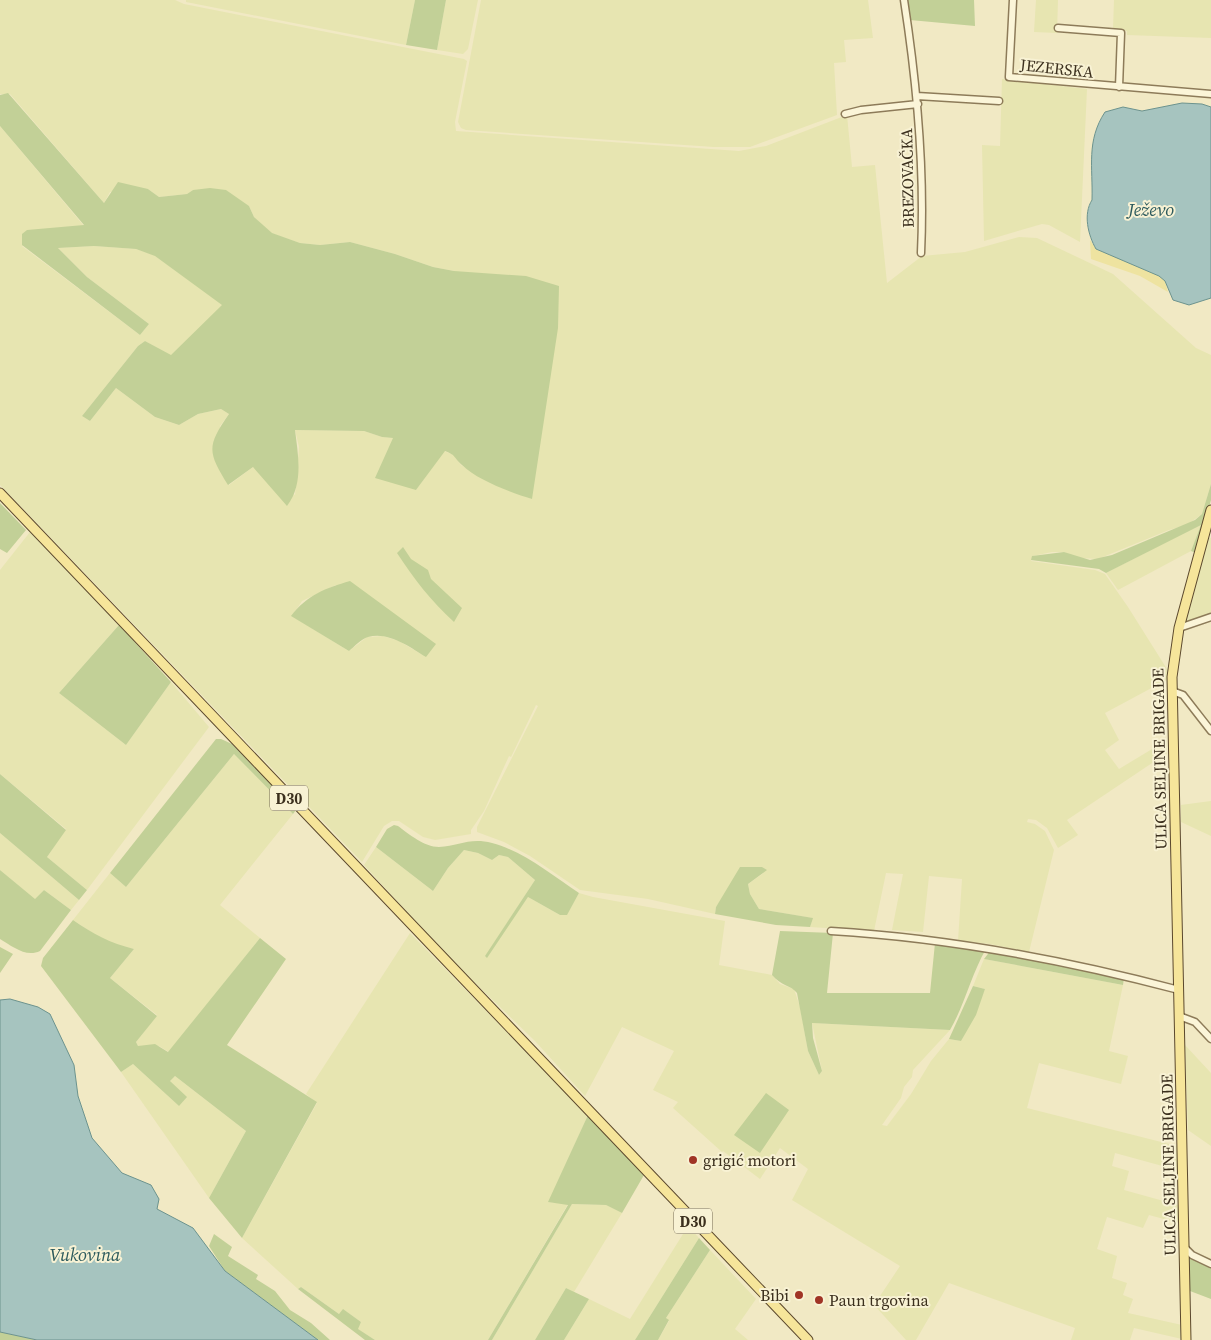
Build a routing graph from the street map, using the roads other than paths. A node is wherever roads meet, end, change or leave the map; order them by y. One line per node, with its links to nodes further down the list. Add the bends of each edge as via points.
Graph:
1 (904, 0): 6 (street, BREZOVAČKA)
2 (1013, 0): 4 (street, JEZERSKA, via 1009,77)
3 (1058, 28): 4 (street, via 1122,33)
4 (1118, 87): 5 (street, JEZERSKA)
5 (1211, 94)
6 (917, 96): 7 (street); 8 (street, BREZOVAČKA)
7 (999, 101)
8 (918, 104): 9 (street, BREZOVAČKA); 10 (street, BREZOVAČKA)
9 (846, 114)
10 (921, 253)
11 (0, 494): 23 (main road, D30)
12 (1211, 510): 14 (main road, ULICA SELJINE BRIGADE)
13 (1211, 617): 14 (street)
14 (1179, 628): 15 (main road, ULICA SELJINE BRIGADE, via 1172,660)
15 (1172, 691): 16 (street, via 1183,695); 18 (main road, ULICA SELJINE BRIGADE)
16 (1211, 731)
17 (831, 931): 18 (street, via 990,948)
18 (1179, 990): 19 (main road, ULICA SELJINE BRIGADE)
19 (1179, 1016): 20 (street, via 1195,1022); 21 (main road, ULICA SELJINE BRIGADE)
20 (1211, 1038)
21 (1185, 1248): 22 (street); 24 (main road, ULICA SELJINE BRIGADE)
22 (1211, 1264)
23 (808, 1340)
24 (1186, 1340)

